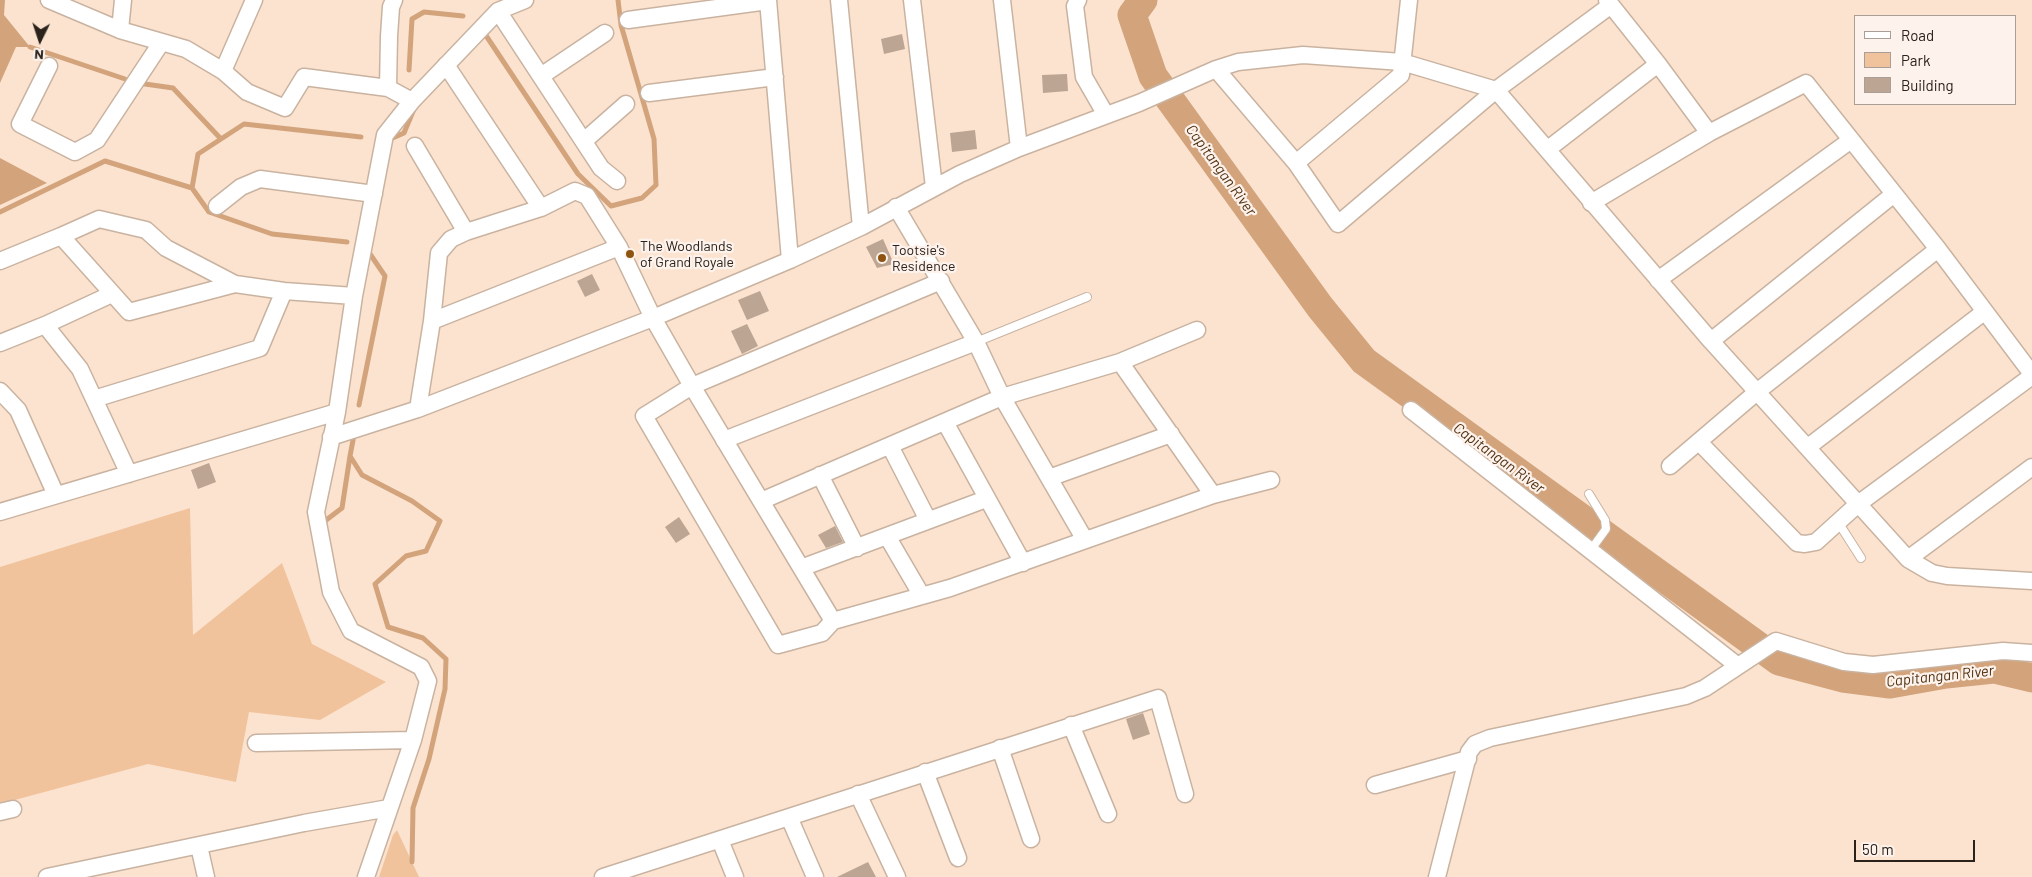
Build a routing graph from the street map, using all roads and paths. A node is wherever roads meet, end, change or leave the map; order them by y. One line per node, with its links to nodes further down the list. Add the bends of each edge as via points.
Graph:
1 (49, 0): 15 (street)
2 (124, 0): 15 (street)
3 (254, 0): 23 (street)
4 (394, 0): 26 (street, via 388,36)
5 (525, 0): 13 (street)
6 (768, 0): 14 (street); 25 (street)
7 (839, 0): 47 (street)
8 (912, 0): 40 (street)
9 (1002, 0): 36 (street)
10 (1078, 0): 31 (street, via 1075,6 1084,77)
11 (1409, 0): 18 (street)
12 (1609, 3): 19 (street); 27 (street)
13 (498, 11): 20 (street); 24 (street)
14 (628, 20)
15 (120, 30): 17 (street)
16 (605, 33): 24 (street)
17 (161, 43): 21 (street, via 97,140 75,152 20,124); 23 (street, via 186,49)
18 (1402, 62): 22 (street, via 1303,56 1238,62); 27 (street); 38 (street, via 1401,75)
19 (1658, 64): 32 (street); 37 (street)
20 (446, 65): 29 (street); 46 (street)
21 (49, 66)
22 (1216, 69): 31 (street); 38 (street)
23 (223, 71): 26 (street, via 247,92 285,108 304,78)
24 (541, 76): 34 (street)
25 (775, 77): 28 (street); 52 (street)
26 (388, 88): 29 (street)
27 (1496, 90): 37 (street); 38 (street, via 1338,224)
28 (649, 93)
29 (412, 101): 41 (street, via 384,135)
30 (626, 104): 34 (street)
31 (1106, 115): 36 (street)
32 (1709, 133): 33 (street, via 1806,83); 43 (street)
33 (1851, 140): 42 (street); 54 (street)
34 (584, 141): 39 (street, via 601,168)
35 (415, 146): 48 (street)
36 (1019, 148): 40 (street)
37 (1548, 149): 43 (street)
38 (1296, 163)
39 (617, 181)
40 (934, 187): 45 (street)
41 (374, 194): 44 (street, via 260,179 241,187); 59 (street)
42 (1894, 194): 51 (street); 66 (street)
43 (1591, 203): 54 (street)
44 (217, 206)
45 (896, 207): 47 (street); 55 (street)
46 (541, 208): 48 (street); 50 (street, via 575,190 587,196)
47 (861, 227): 52 (street)
48 (466, 232): 63 (street, via 451,239 439,253)
49 (61, 236): 53 (street); 56 (street, via 99,219 146,230 166,248); 58 (street)
50 (619, 247): 62 (street); 63 (street)
51 (1938, 248): 61 (street); 72 (street)
52 (790, 260): 62 (street)
53 (0, 261)
54 (1658, 280): 66 (street)
55 (941, 282): 67 (street); 71 (street)
56 (235, 284): 57 (street); 58 (street, via 129,312)
57 (284, 291): 59 (street); 75 (street, via 260,348)
58 (112, 294): 64 (street)
59 (354, 296): 78 (street)
60 (1087, 297): 67 (lane)
61 (1984, 312): 70 (street); 85 (street)
62 (654, 318): 71 (street); 76 (street)
63 (432, 321): 76 (street)
64 (45, 325): 68 (street); 75 (street, via 80,369)
65 (1197, 330): 69 (street)
66 (1711, 341): 72 (street)
67 (976, 342): 74 (street); 82 (street)
68 (0, 343)
69 (1120, 362): 74 (street); 80 (street)
70 (2032, 375): 97 (street)
71 (692, 386): 82 (street); 111 (street, via 644,416 778,645 822,632)
72 (1758, 391): 83 (street); 85 (street)
73 (0, 392): 93 (street, via 18,410)
74 (1002, 397): 79 (street); 90 (street)
75 (94, 399): 88 (street)
76 (418, 410): 81 (street)
77 (1412, 410): 103 (street)
78 (337, 412): 81 (street); 88 (street)
79 (945, 422): 84 (street); 95 (street)
80 (1171, 434): 90 (street); 94 (street)
81 (331, 437): 115 (street, via 316,512 331,592 351,631 420,667 428,681)
82 (724, 440): 96 (street)
83 (1699, 442): 86 (street); 100 (street, via 1797,543 1816,542)
84 (890, 446): 89 (street); 99 (street)
85 (1808, 447): 97 (street)
86 (1670, 466)
87 (2032, 468): 106 (street)
88 (129, 474): 93 (street)
89 (820, 475): 96 (street); 104 (street)
90 (1049, 478): 102 (street)
91 (1271, 480): 94 (street)
92 (1589, 494): 103 (lane, via 1605,520 1606,529)
93 (56, 495): 98 (street)
94 (1213, 495): 102 (street)
95 (986, 499): 99 (street); 107 (street)
96 (761, 501): 108 (street)
97 (1858, 504): 100 (street); 106 (street)
98 (0, 512)
99 (928, 520): 101 (street)
100 (1838, 522): 105 (lane)
101 (887, 536): 104 (street); 110 (street)
102 (1085, 540): 107 (street)
103 (1593, 547): 113 (street)
104 (857, 548): 108 (street)
105 (1861, 558)
106 (1908, 559): 109 (street, via 1924,569 1947,576)
107 (1023, 563): 110 (street)
108 (801, 568): 111 (street)
109 (2032, 581)
110 (922, 596): 111 (street)
111 (833, 621)
112 (2032, 653): 113 (street, via 2004,651 1873,665 1844,662 1776,641)
113 (1742, 663): 118 (street, via 1705,688 1686,696 1490,738 1475,744)
114 (1071, 725): 117 (street); 122 (street, via 1158,698); 124 (street)
115 (413, 740): 116 (street); 123 (street)
116 (256, 743)
117 (1000, 748): 119 (street); 126 (street)
118 (1468, 759): 120 (street); 138 (street)
119 (925, 772): 121 (street); 129 (street)
120 (1375, 784)
121 (858, 794): 125 (street); 137 (street)
122 (1185, 794)
123 (388, 808): 128 (street); 133 (street)
124 (1108, 814)
125 (789, 817): 127 (street); 136 (street)
126 (1031, 839)
127 (720, 840): 130 (street); 135 (street)
128 (199, 846): 131 (street); 132 (street)
129 (958, 858)
130 (648, 870): 134 (street)
131 (47, 877)
132 (206, 877)
133 (366, 877)
134 (602, 877)
135 (735, 877)
136 (815, 877)
137 (897, 877)
138 (1437, 877)

